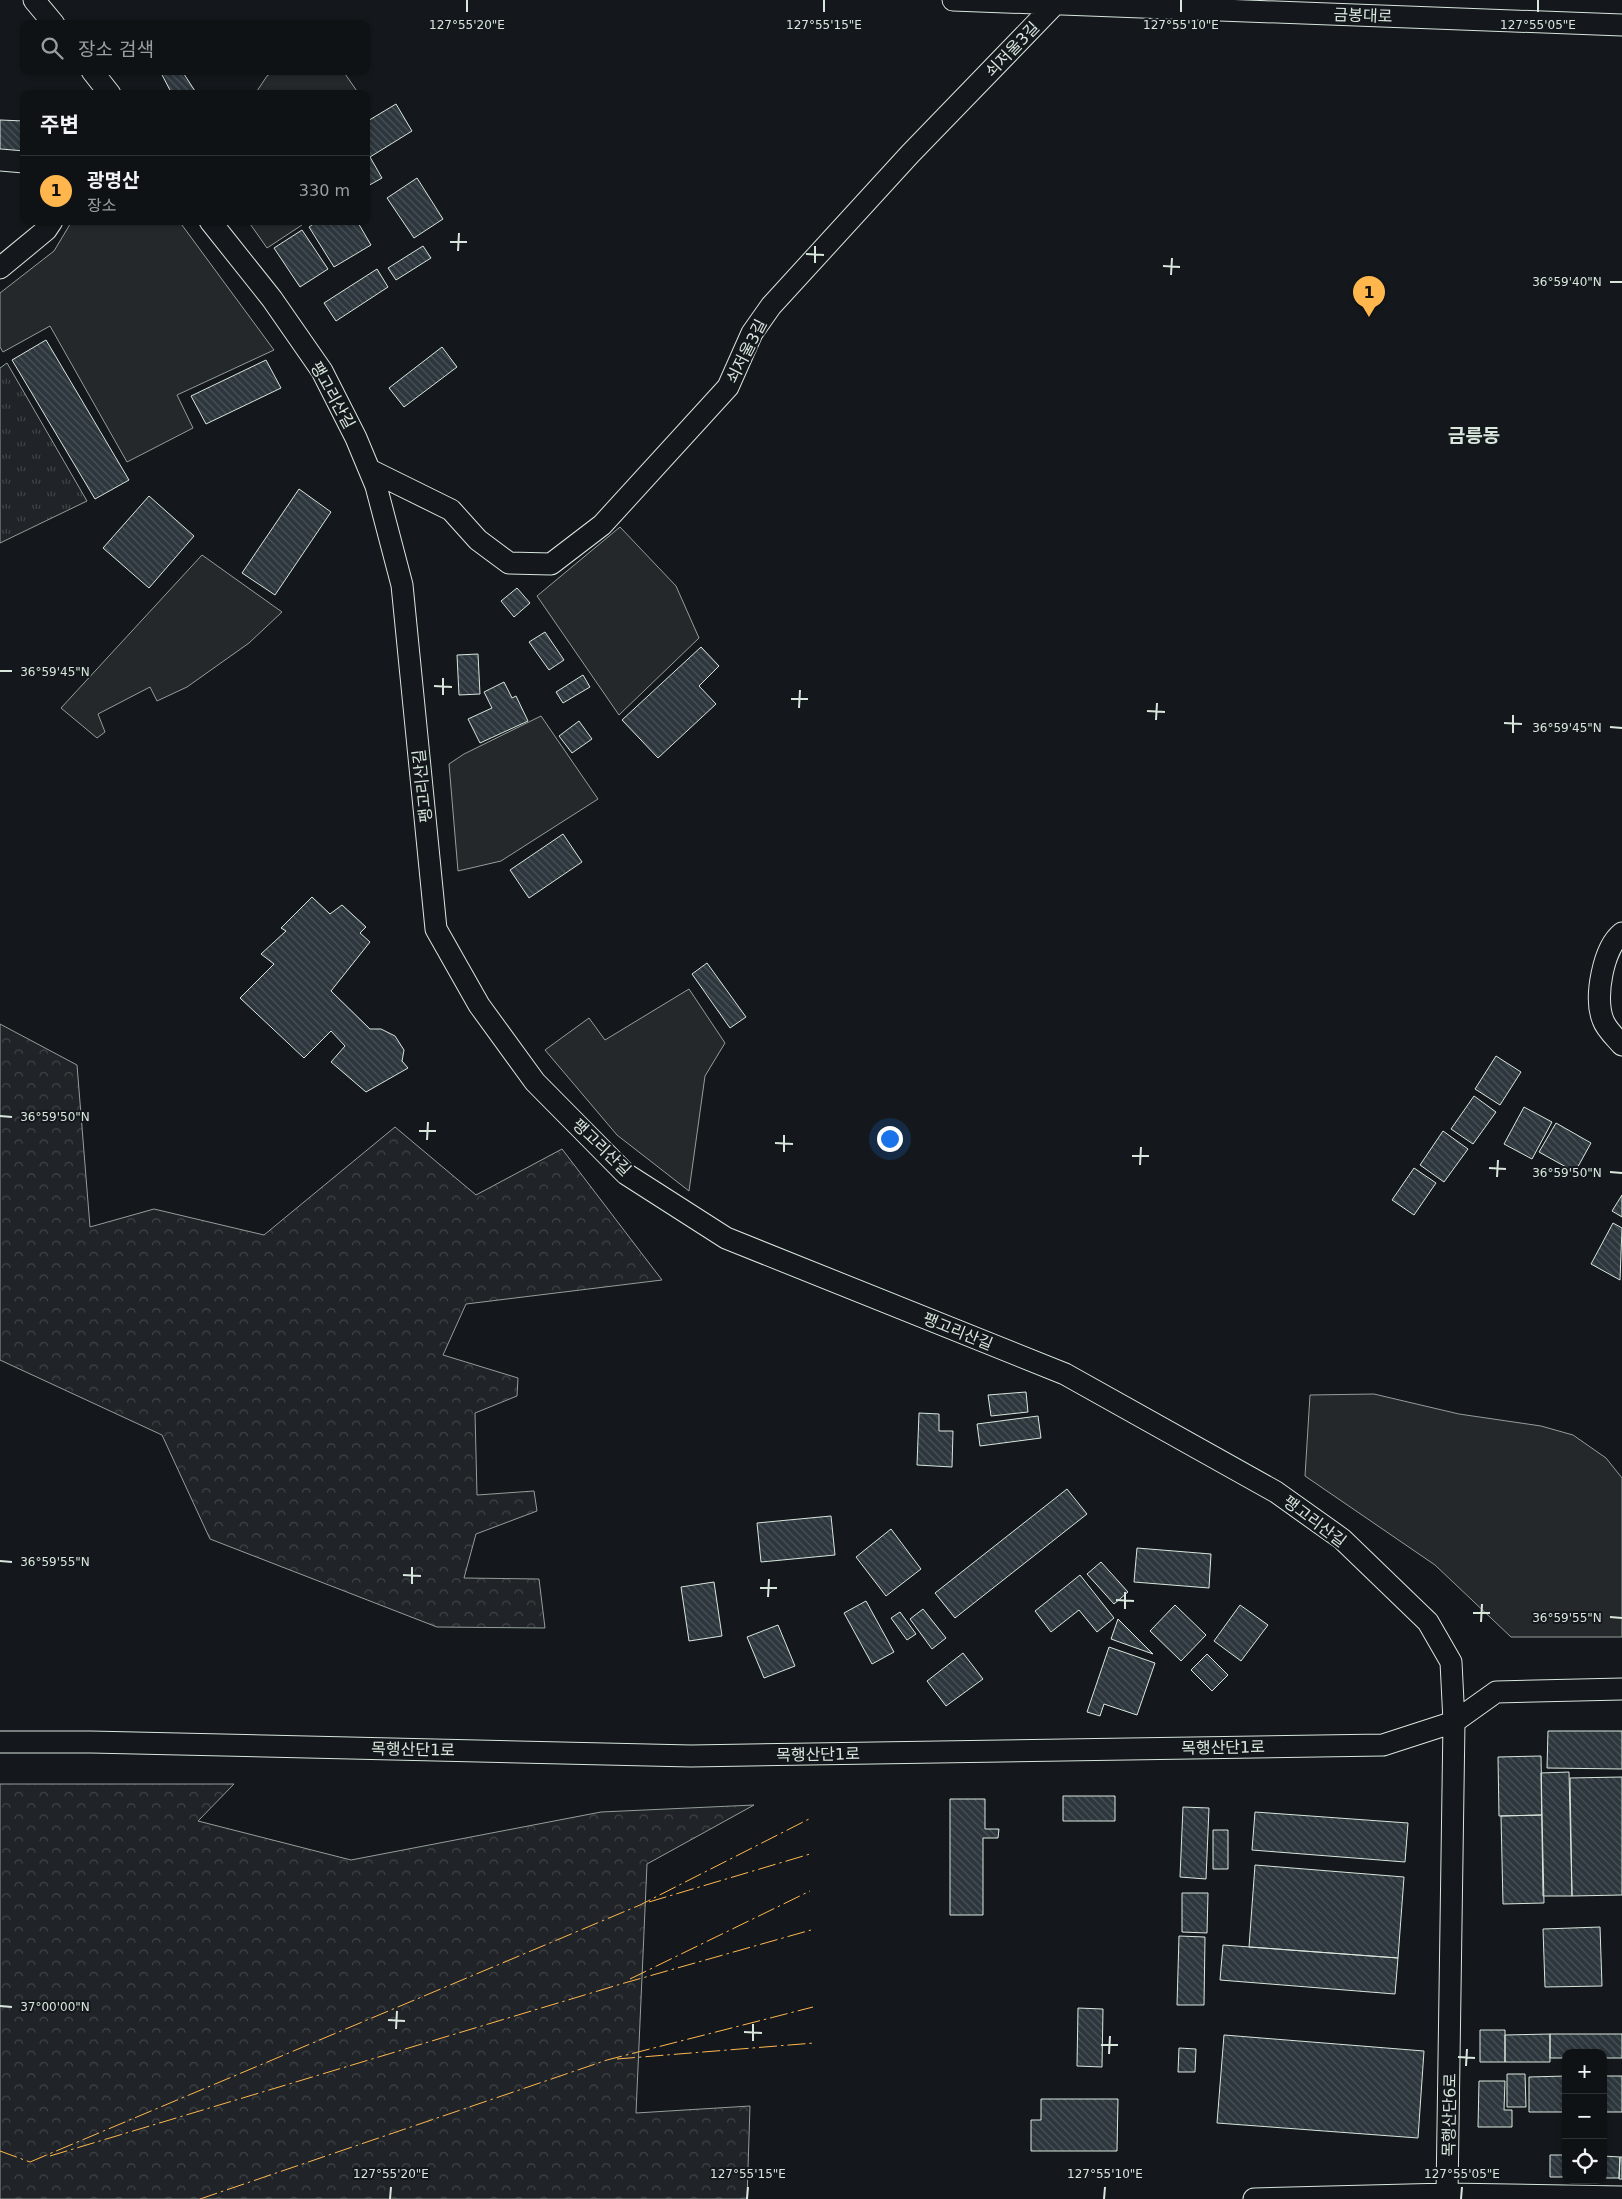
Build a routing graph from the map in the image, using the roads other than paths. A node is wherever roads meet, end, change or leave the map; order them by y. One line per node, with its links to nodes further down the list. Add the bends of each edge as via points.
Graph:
1 (34, 0): 4 (street)
2 (953, 0): 3 (street, 금봉대로)
3 (1058, 2): 5 (street, 금봉대로); 13 (street, 쇠저울3길, via 910,154 771,306 752,333 728,387 602,525 551,564 509,563 478,540 451,510)
4 (51, 20)
5 (1622, 25)
6 (95, 75): 7 (street)
7 (107, 90)
8 (0, 160): 9 (street)
9 (20, 162)
10 (49, 225): 12 (street)
11 (213, 225): 13 (street, 팽고리산길, via 272,299 322,371)
12 (0, 268)
13 (370, 470): 17 (street, 팽고리산길, via 402,585 436,929 479,1004 535,1082 626,1174 726,1238 1065,1374 1276,1492 1342,1539 1428,1622 1451,1662)
14 (1622, 933): 15 (street, via 1614,939 1599,984 1603,1021)
15 (1622, 1045)
16 (1622, 1689): 17 (street, 목행산단1로, via 1496,1692)
17 (1454, 1722): 18 (street, 목행산단1로, via 1383,1745 691,1756); 19 (street, 목행산단6로)
18 (0, 1742)
19 (1448, 2194): 20 (street); 21 (street)
20 (1622, 2197)
21 (1254, 2199)

